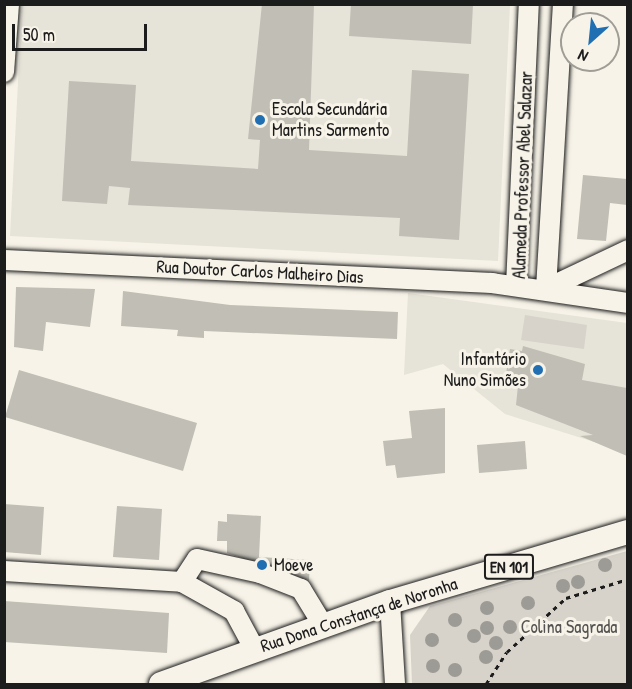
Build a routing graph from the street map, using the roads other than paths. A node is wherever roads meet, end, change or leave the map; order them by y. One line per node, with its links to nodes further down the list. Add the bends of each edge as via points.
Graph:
1 (9, 4): 4 (street)
2 (529, 4): 7 (street, Alameda Professor Abel Salazar)
3 (563, 4): 8 (street, Alameda Professor Abel Salazar)
4 (4, 72)
5 (627, 250): 8 (street)
6 (4, 260): 7 (street, Rua Doutor Carlos Malheiro Dias)
7 (516, 286): 8 (street, Alameda Professor Abel Salazar)
8 (546, 289): 9 (street)
9 (627, 303)
10 (627, 532): 13 (main road, Rua Dona Constança de Noronha / EN 101)
11 (4, 571): 12 (street)
12 (182, 582): 14 (street, via 197,558 260,573 301,589); 15 (street, via 234,611)
13 (390, 602): 14 (main road, Rua Dona Constança de Noronha / EN 101); 17 (street)
14 (323, 626): 15 (main road, Rua Dona Constança de Noronha / EN 101)
15 (255, 650): 16 (main road, Rua Dona Constança de Noronha / EN 101)
16 (161, 684)
17 (395, 684)

